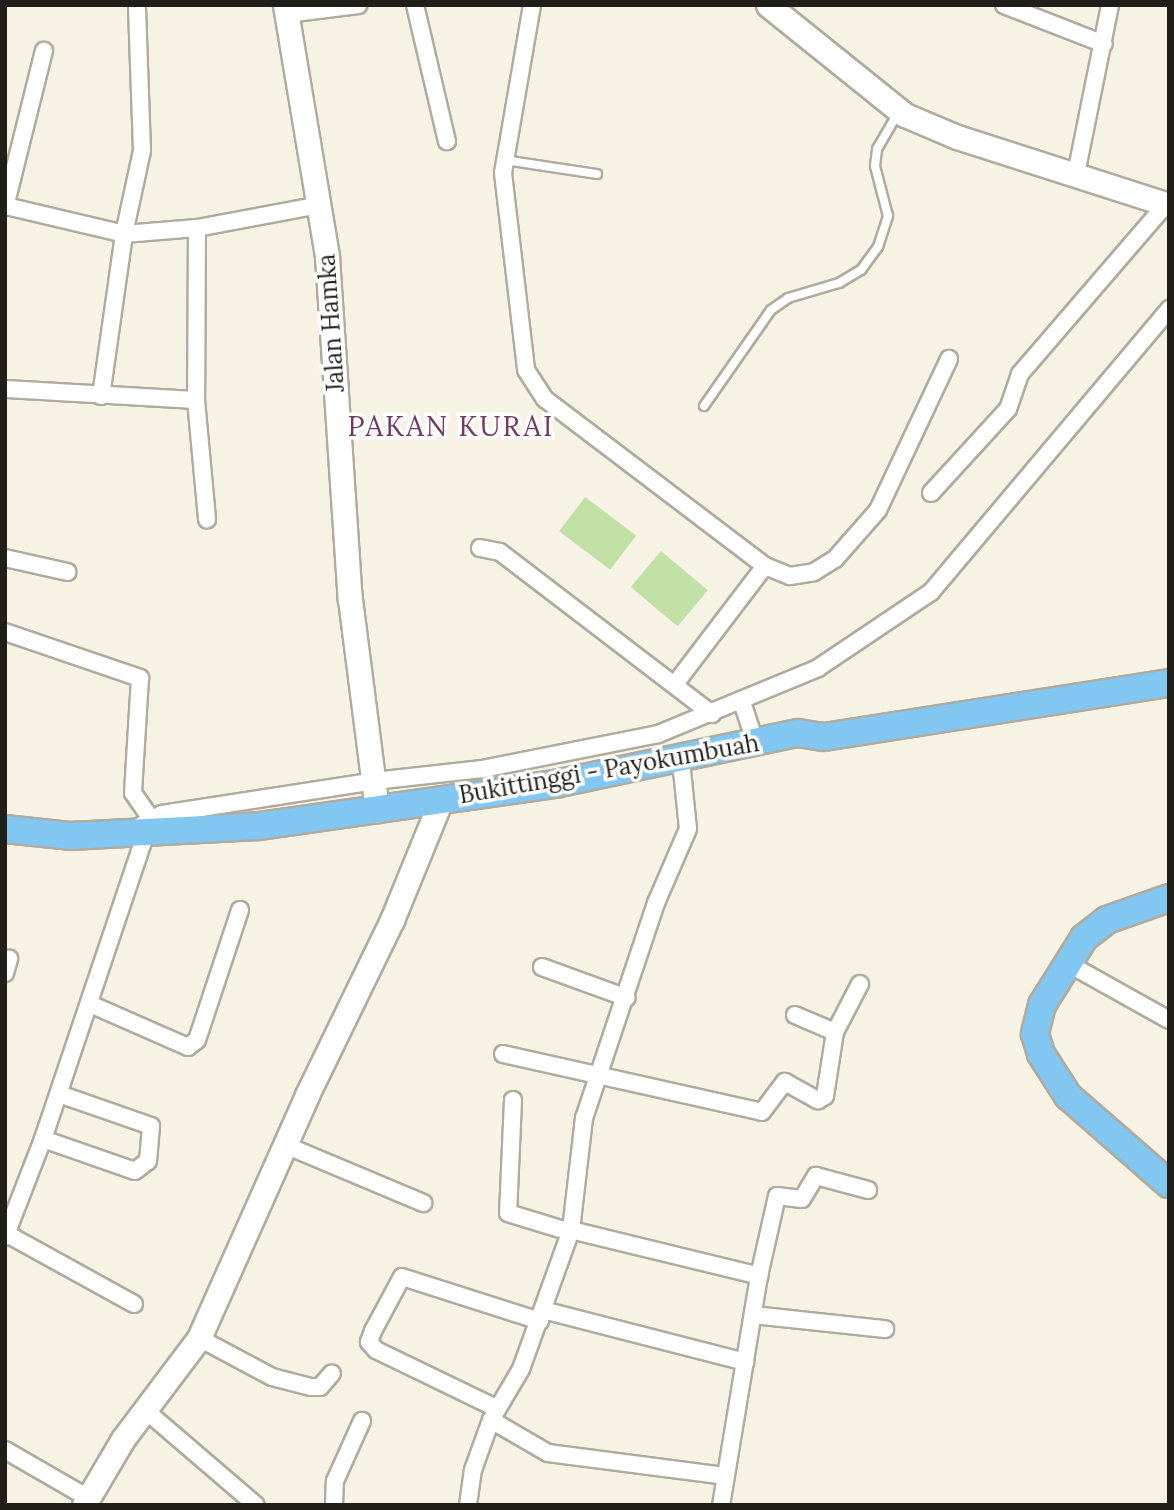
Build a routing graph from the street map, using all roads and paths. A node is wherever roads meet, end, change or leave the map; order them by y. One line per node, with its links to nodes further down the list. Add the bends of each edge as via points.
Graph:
1 (137, 5): 20 (street, via 142,151)
2 (358, 5): 8 (street)
3 (415, 5): 12 (street)
4 (533, 5): 13 (street)
5 (768, 5): 11 (street)
6 (1004, 5): 9 (street)
7 (1110, 5): 9 (street)
8 (286, 10): 16 (street, Jalan Hamka)
9 (1104, 44): 15 (street)
10 (44, 51): 18 (street)
11 (900, 111): 15 (street, via 957,137); 26 (lane, via 877,149 875,166 888,216 878,247 850,276 788,298 771,310)
12 (447, 141)
13 (504, 160): 14 (lane); 31 (street, via 526,370 534,386)
14 (597, 174)
15 (1076, 174): 17 (street)
16 (320, 205): 19 (street); 43 (street, Jalan Hamka, via 350,599)
17 (1168, 205): 27 (street, via 1020,373 1008,409)
18 (5, 206): 20 (street)
19 (197, 229): 20 (street); 25 (street)
20 (124, 234): 24 (street)
21 (1169, 309): 37 (street, via 931,592 818,668)
22 (949, 359): 31 (street, via 893,485 858,535 814,572 790,576)
23 (5, 389): 24 (street)
24 (102, 396): 25 (street)
25 (196, 400): 28 (street)
26 (704, 406)
27 (930, 493)
28 (207, 519)
29 (480, 548): 36 (street, via 500,552)
30 (5, 558): 32 (street)
31 (765, 566): 36 (street)
32 (67, 572)
33 (5, 632): 47 (street, via 140,678 133,793)
34 (1169, 665): 40 (main road, via 824,723)
35 (1169, 683): 40 (main road, Bukittinggi - Payokumbuah, via 824,737)
36 (676, 684): 38 (street)
37 (742, 702): 38 (street); 41 (street)
38 (712, 714): 39 (street)
39 (682, 725): 42 (street); 43 (street, via 522,762)
40 (798, 733): 41 (main road, Bukittinggi - Payokumbuah)
41 (755, 741): 42 (main road, Bukittinggi - Payokumbuah)
42 (685, 760): 44 (main road, Bukittinggi - Payokumbuah); 53 (street, via 688,829 656,903)
43 (374, 780): 45 (street, Jalan Hamka); 47 (street)
44 (441, 800): 45 (main road, Bukittinggi - Payokumbuah); 63 (street, via 382,942)
45 (377, 810): 47 (main road, Bukittinggi - Payokumbuah, via 259,825)
46 (5, 829): 47 (main road, Bukittinggi - Payokumbuah, via 70,836)
47 (142, 829): 54 (street)
48 (1169, 898): 50 (main road, via 1107,920 1084,938)
49 (240, 910): 54 (street, via 197,1040 188,1047)
50 (1067, 963): 56 (street); 64 (main road, via 1042,1005 1035,1034 1041,1054 1068,1096)
51 (542, 967): 53 (street)
52 (860, 984): 57 (street)
53 (627, 998): 59 (street)
54 (90, 1004): 60 (street)
55 (795, 1015): 57 (street)
56 (1169, 1020)
57 (835, 1032): 59 (street, via 822,1099 785,1082 762,1112)
58 (503, 1054): 59 (street)
59 (599, 1073): 68 (street, via 582,1128)
60 (59, 1094): 62 (street); 62 (street, via 151,1126 148,1161 141,1171 135,1171)
61 (513, 1100): 68 (street, via 508,1213)
62 (43, 1139): 66 (street)
63 (285, 1145): 67 (street); 75 (street)
64 (1169, 1184)
65 (868, 1190): 70 (street, via 816,1176 802,1199 777,1196)
66 (13, 1199): 69 (street)
67 (423, 1203)
68 (570, 1231): 70 (street); 72 (street)
69 (6, 1236): 71 (street)
70 (759, 1276): 73 (street)
71 (134, 1304)
72 (542, 1315): 76 (street); 79 (street, via 521,1369); 79 (street, via 402,1277 375,1327 371,1346)
73 (753, 1315): 74 (street); 76 (street)
74 (885, 1329)
75 (199, 1338): 77 (street, via 272,1377 311,1388 320,1387); 78 (street)
76 (745, 1362): 82 (street)
77 (332, 1373)
78 (145, 1410): 83 (street); 84 (street)
79 (494, 1414): 82 (street, via 548,1453); 86 (street, via 473,1471)
80 (362, 1421): 85 (street, via 335,1481)
81 (5, 1450): 83 (street)
82 (725, 1476): 87 (street)
83 (86, 1501)
84 (256, 1505)
85 (334, 1505)
86 (468, 1505)
87 (720, 1505)

